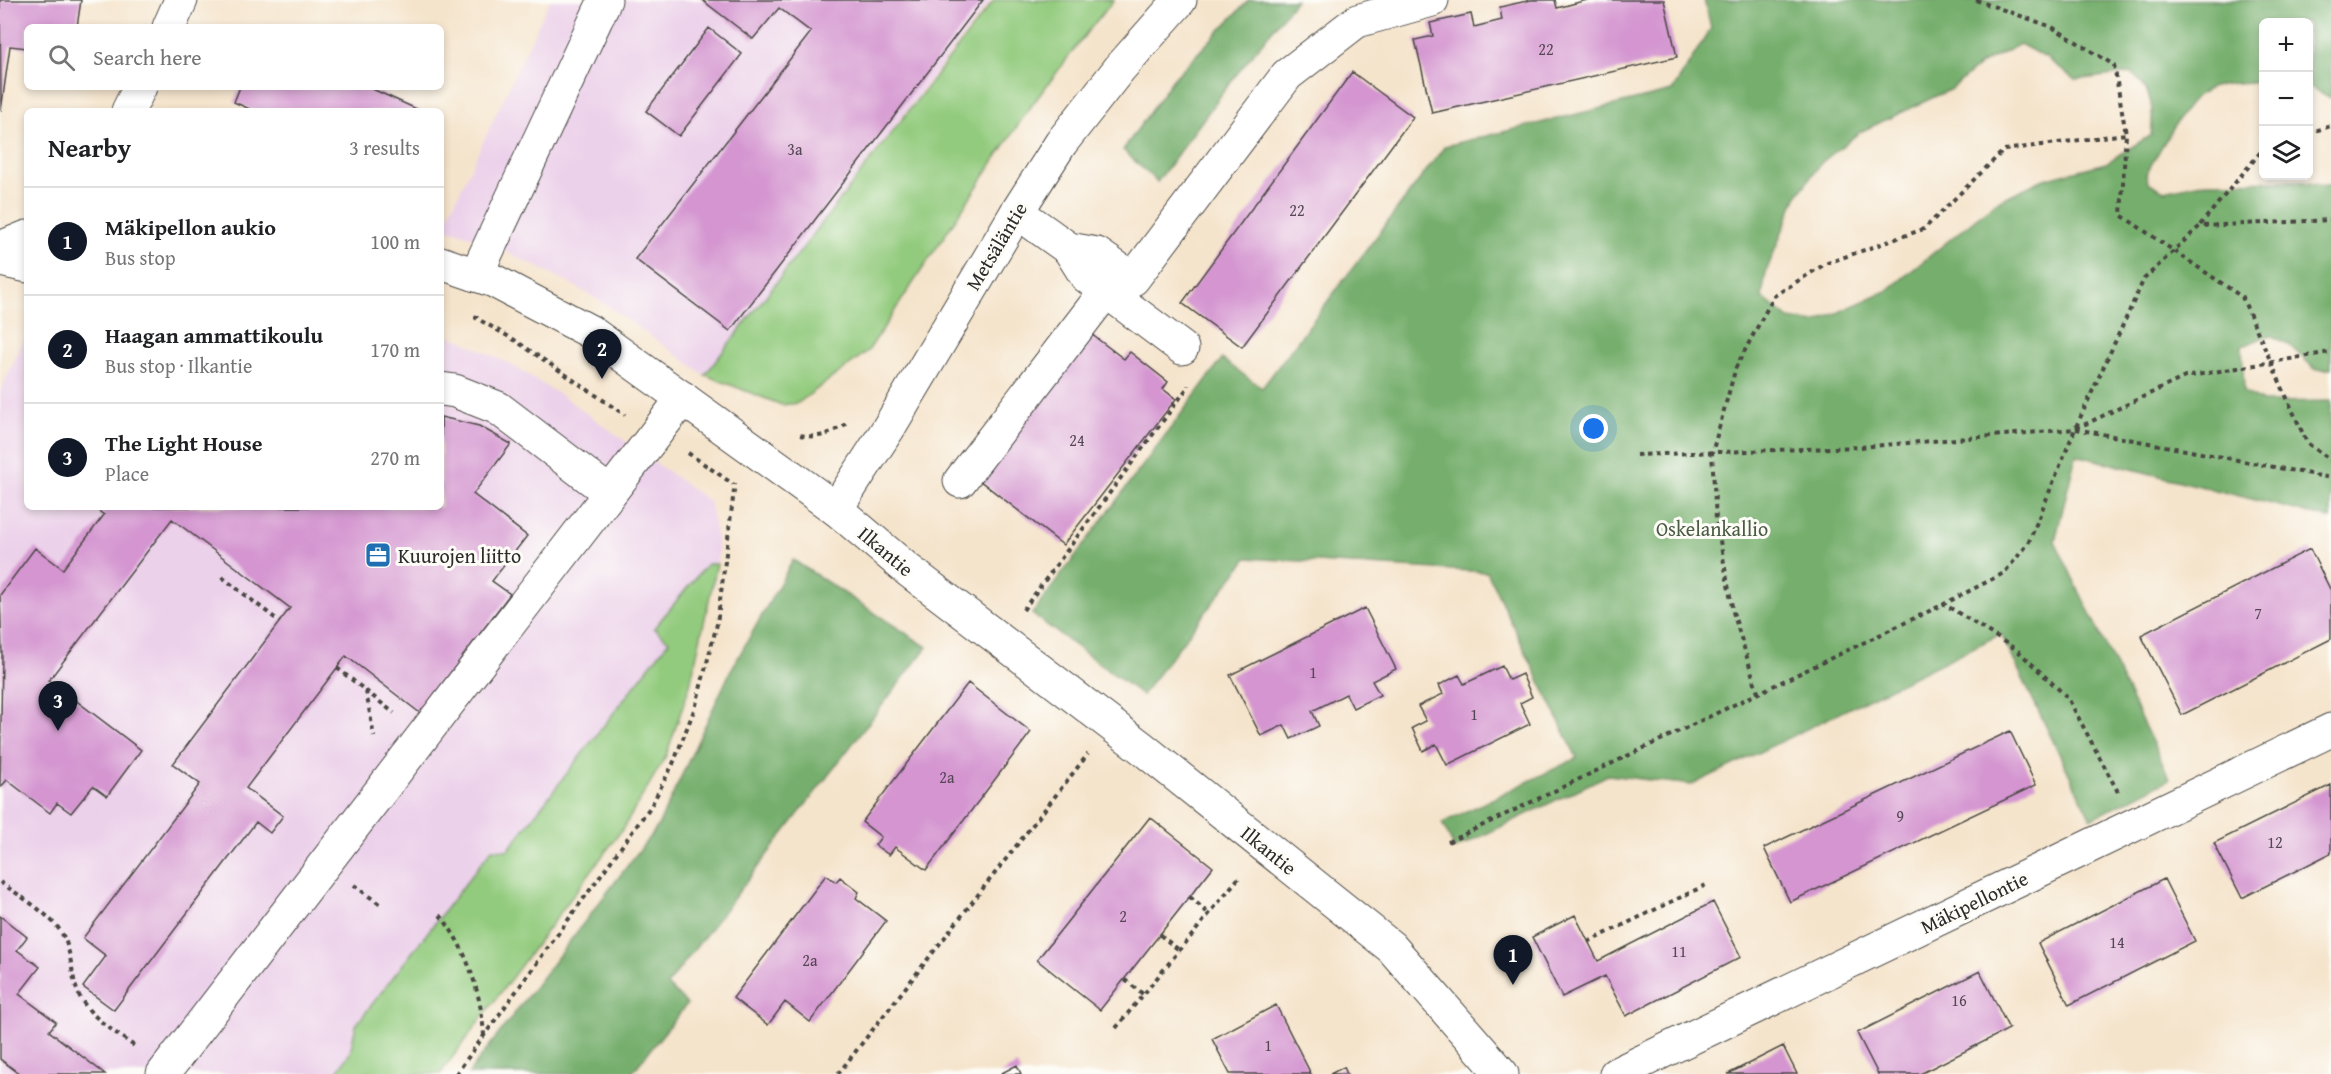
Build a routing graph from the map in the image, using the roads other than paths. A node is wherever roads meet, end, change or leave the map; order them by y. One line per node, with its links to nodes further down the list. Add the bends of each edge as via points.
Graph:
1 (182, 0): 5 (street)
2 (604, 0): 15 (street)
3 (1180, 0): 8 (street, Metsäläntie, via 1061,143)
4 (1432, 0): 11 (street, via 1357,21 1287,75 1133,279 1097,254)
5 (170, 24)
6 (138, 90): 7 (street)
7 (130, 108)
8 (1017, 212): 11 (street); 22 (street, Metsäläntie)
9 (24, 238): 10 (street)
10 (0, 248)
11 (1069, 249): 16 (street, via 1086,276)
12 (0, 260): 14 (street)
13 (444, 264): 15 (street, Ilkantie)
14 (24, 265)
15 (476, 275): 19 (street, Ilkantie, via 590,331)
16 (1106, 291): 17 (street); 20 (street)
17 (1182, 348)
18 (444, 389): 21 (street, via 498,408)
19 (683, 398): 21 (street); 22 (street, Ilkantie)
20 (960, 481)
21 (610, 493): 24 (street)
22 (836, 509): 25 (street, Ilkantie, via 908,570 1150,754 1391,947)
23 (2331, 730): 26 (street, Mäkipellontie)
24 (164, 1072)
25 (1502, 1074)
26 (1616, 1074)

